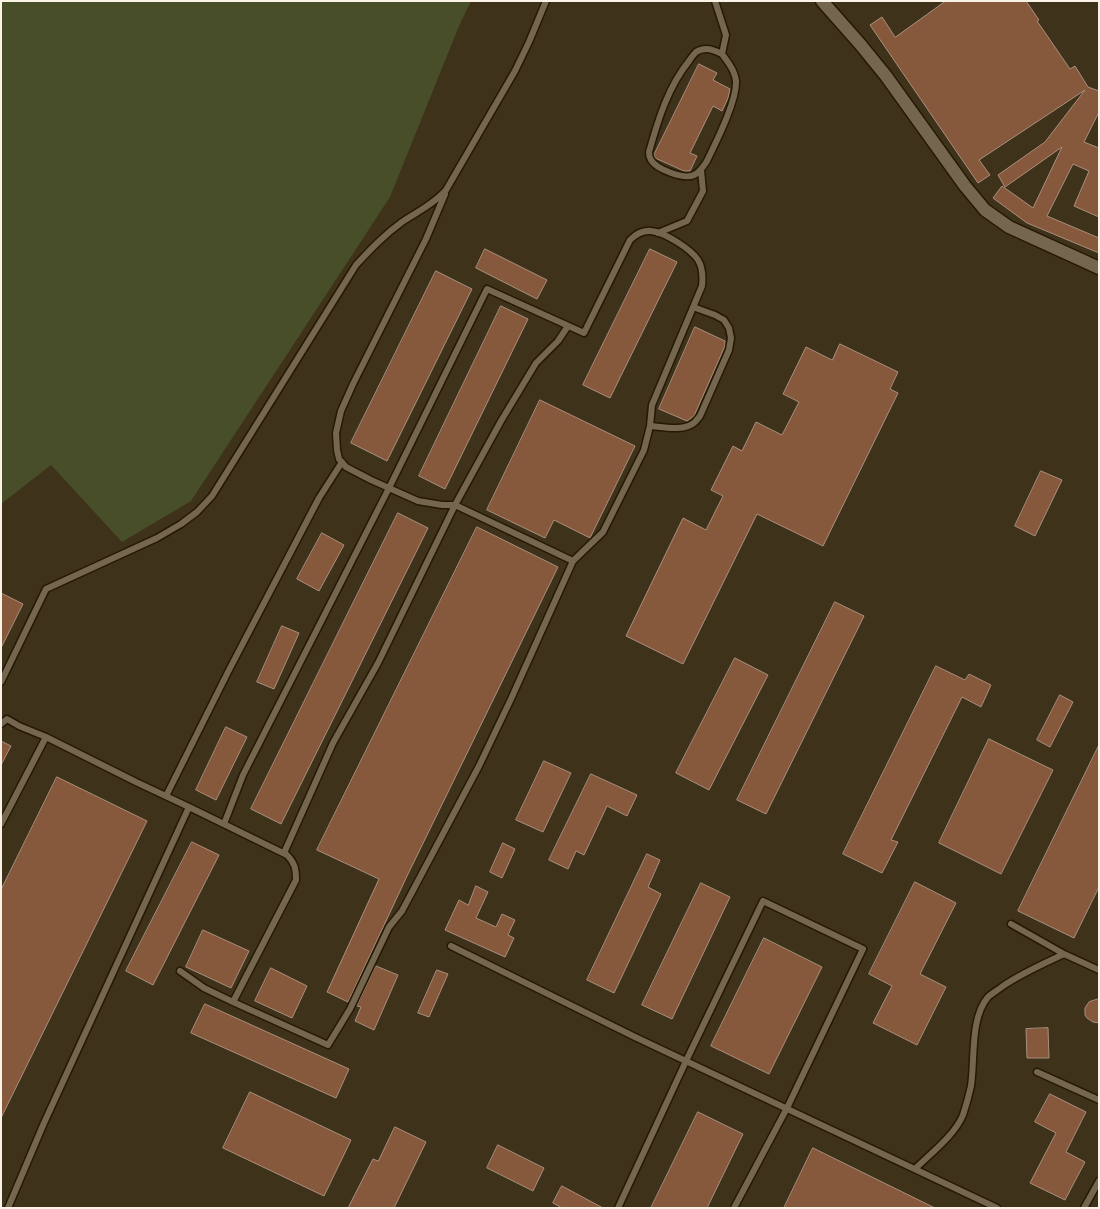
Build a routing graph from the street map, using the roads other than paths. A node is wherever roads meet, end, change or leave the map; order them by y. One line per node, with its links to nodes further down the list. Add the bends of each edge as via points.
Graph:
1 (546, 1): 6 (lane, via 530,42)
2 (715, 1): 4 (lane, via 726,35)
3 (822, 1): 8 (street, via 886,76 985,210 1009,227)
4 (722, 54): 5 (lane, via 736,80 735,96); 5 (lane, via 702,49 682,70 665,102 649,152 654,163 684,177 693,176)
5 (701, 170): 7 (lane, via 703,191 687,221)
6 (446, 190): 12 (lane, via 426,239 341,411 336,434); 16 (lane, via 440,198 401,223 356,265 212,496 198,512 157,538 46,589)
7 (658, 233): 9 (lane, via 688,249 698,260 703,272 702,286); 10 (lane, via 638,233 630,240 584,333)
8 (1099, 268)
9 (693, 307): 11 (lane, via 652,405); 11 (lane, via 724,320 731,338 729,350 695,422 671,428)
10 (568, 326): 13 (lane, via 487,288); 14 (lane, via 536,363)
11 (650, 426): 15 (lane, via 644,450 603,532)
12 (342, 462): 13 (lane); 20 (lane, via 229,670)
13 (389, 488): 14 (lane, via 418,501); 23 (lane, via 243,775)
14 (455, 505): 15 (lane); 24 (lane, via 378,664 333,744)
15 (573, 561): 30 (lane, via 479,766 406,904 389,927 350,1009 328,1045)
16 (1, 682)
17 (4, 717): 18 (lane); 19 (lane)
18 (1, 724)
19 (46, 737): 20 (lane); 22 (lane)
20 (166, 796): 21 (lane)
21 (189, 807): 23 (lane); 37 (lane)
22 (1, 824)
23 (224, 824): 24 (lane)
24 (284, 853): 30 (lane, via 293,862 296,880)
25 (1011, 924): 27 (lane)
26 (451, 946): 31 (lane)
27 (1064, 954): 28 (lane); 35 (lane, via 1009,982 989,996 982,1006 977,1020 971,1086 962,1117 944,1141)
28 (1099, 970)
29 (180, 971): 30 (lane, via 204,988)
30 (233, 1002)
31 (686, 1061): 34 (lane); 34 (lane, via 763,901 863,949); 38 (lane)
32 (1037, 1072): 33 (lane)
33 (1099, 1100)
34 (787, 1108): 35 (lane); 39 (lane)
35 (915, 1169): 40 (lane)
36 (1099, 1181): 41 (lane)
37 (8, 1208)
38 (618, 1208)
39 (734, 1208)
40 (997, 1208)
41 (1084, 1208)

